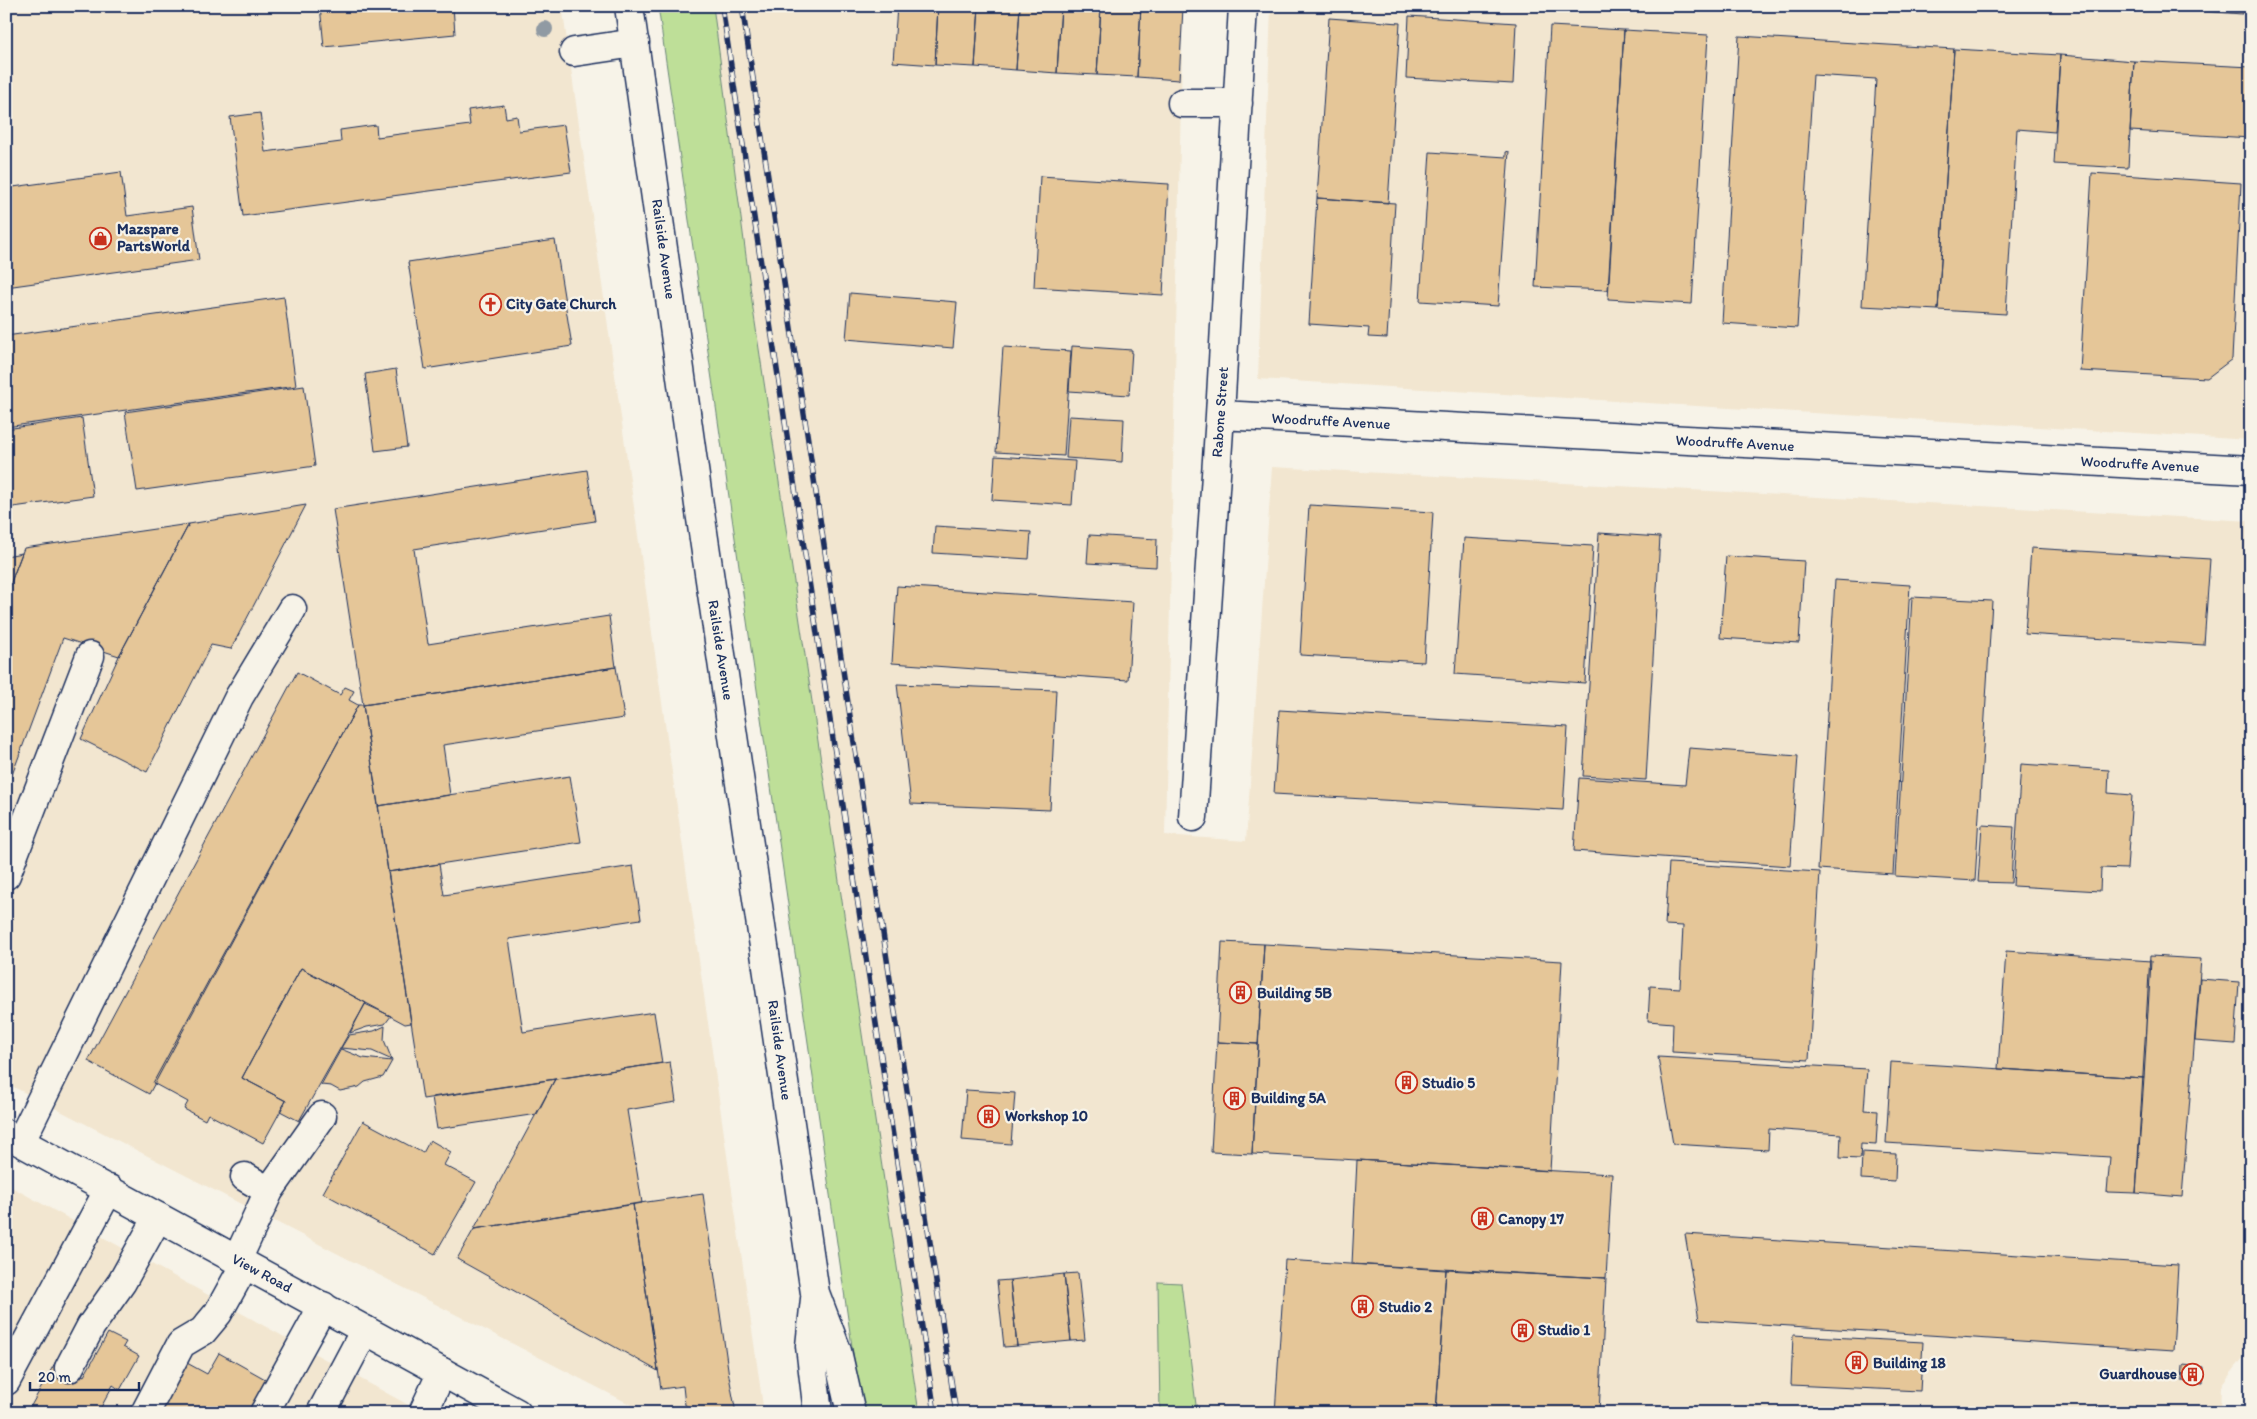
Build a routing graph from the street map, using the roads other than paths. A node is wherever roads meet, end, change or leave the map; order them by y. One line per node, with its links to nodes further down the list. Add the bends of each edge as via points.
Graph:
1 (629, 6): 3 (main road, Railside Avenue)
2 (1243, 6): 6 (main road, Rabone Street)
3 (635, 43): 4 (main road); 20 (main road, Railside Avenue)
4 (574, 52)
5 (1182, 103): 6 (main road)
6 (1238, 103): 7 (main road, Rabone Street)
7 (1220, 415): 8 (main road, Woodruffe Avenue); 11 (main road, Rabone Street)
8 (2251, 470)
9 (292, 609): 14 (main road, via 239,697)
10 (90, 656): 12 (main road)
11 (1193, 817)
12 (6, 875)
13 (322, 1116): 17 (main road)
14 (13, 1138): 16 (main road, View Road)
15 (245, 1177): 17 (main road)
16 (109, 1189): 18 (main road, View Road); 25 (main road)
17 (269, 1191): 19 (main road)
18 (158, 1217): 19 (main road, View Road); 23 (main road)
19 (241, 1262): 21 (main road, View Road); 26 (main road, via 218,1312 203,1330 182,1344)
20 (815, 1293): 31 (main road, Railside Avenue, via 810,1346); 32 (main road, Railside Avenue, via 837,1351)
21 (323, 1306): 22 (main road, View Road); 27 (main road)
22 (365, 1330): 24 (main road, View Road); 28 (main road)
23 (69, 1368)
24 (442, 1372): 29 (main road); 30 (main road, View Road)
25 (6, 1381)
26 (145, 1413)
27 (264, 1413)
28 (321, 1413)
29 (423, 1413)
30 (517, 1413)
31 (818, 1413)
32 (851, 1413)

